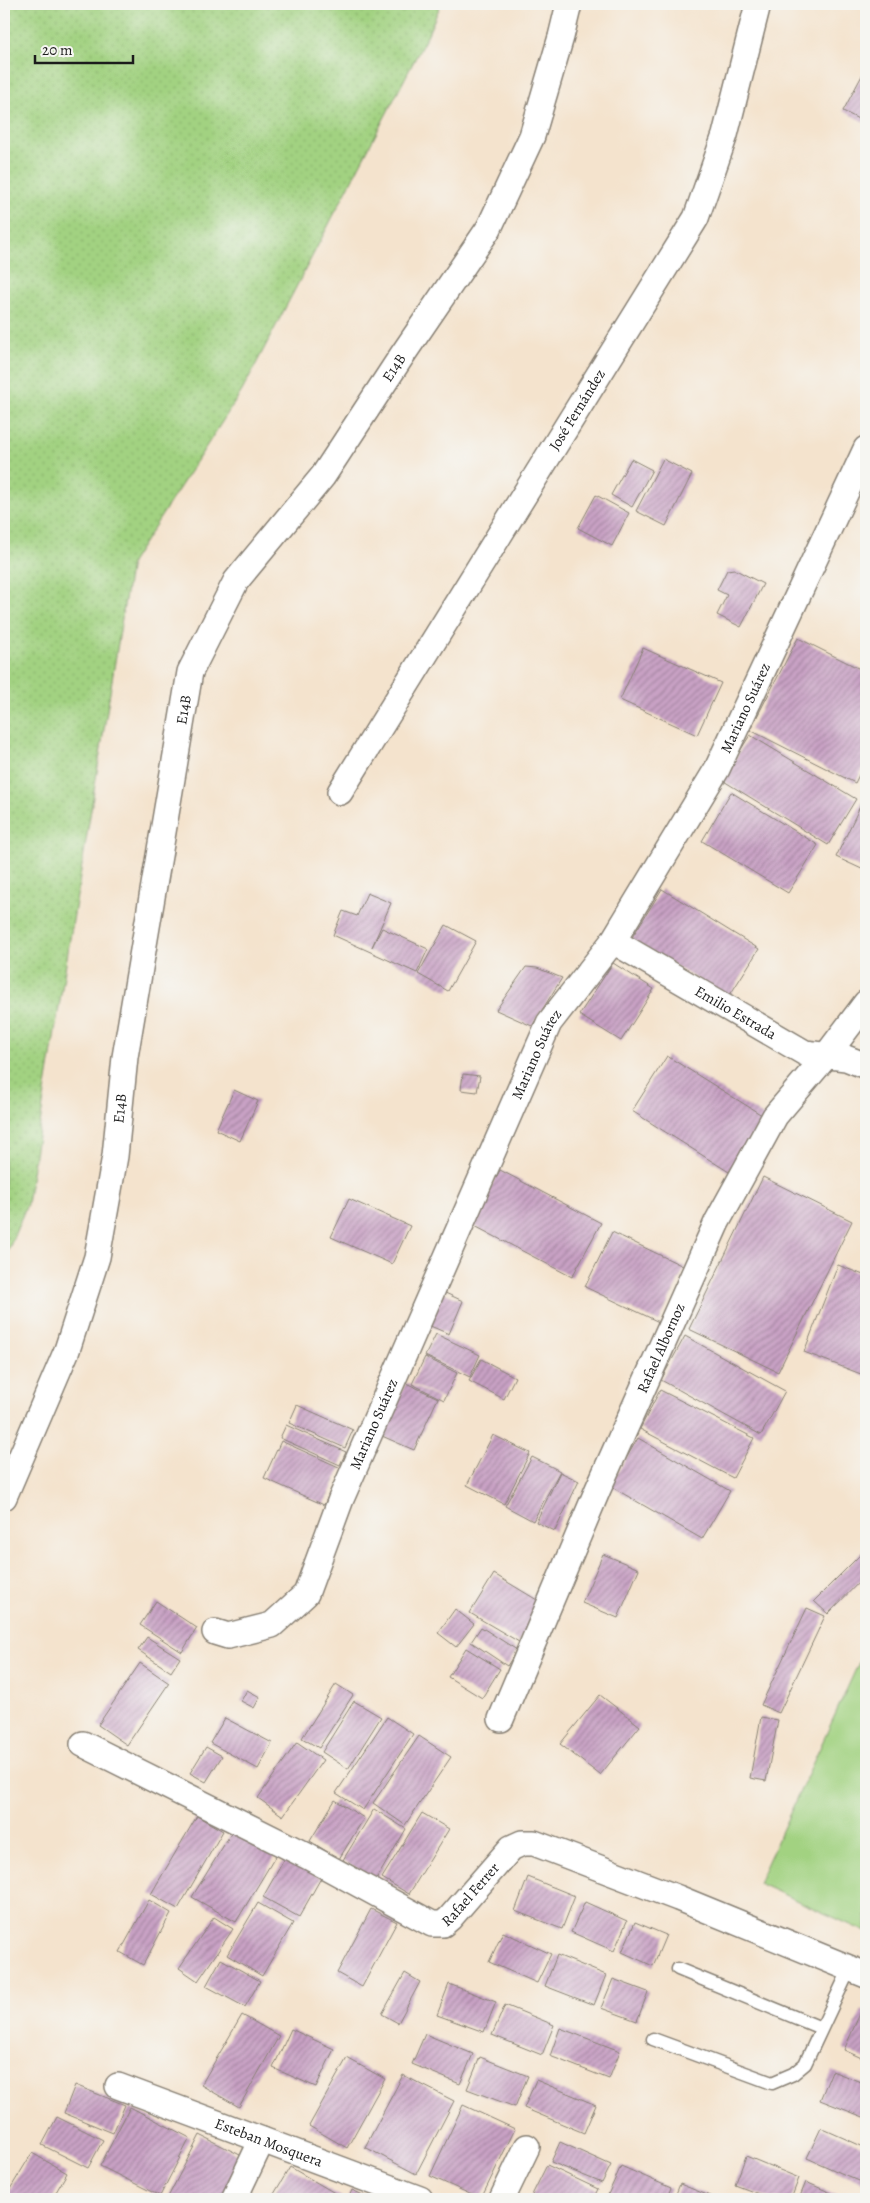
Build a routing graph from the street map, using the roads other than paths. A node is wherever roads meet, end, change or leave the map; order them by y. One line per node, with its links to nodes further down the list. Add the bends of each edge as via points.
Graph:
1 (569, 4): 9 (street, E14B, via 532,136 489,228 323,476 236,580 190,672 125,1057 115,1156 97,1257 67,1350)
2 (758, 4): 4 (street, José Fernández, via 725,135 696,218)
3 (866, 449): 5 (street, Mariano Suárez, via 717,769)
4 (340, 792)
5 (613, 941): 7 (street, Emilio Estrada, via 805,1053); 10 (street, Mariano Suárez, via 549,1023 341,1499 306,1594 272,1625 228,1636)
6 (866, 1003): 7 (street, Rafael Albornoz)
7 (826, 1056): 8 (street, Emilio Estrada, via 846,1058); 11 (street, Rafael Albornoz, via 776,1116 717,1222 598,1489)
8 (866, 1066)
9 (4, 1497)
10 (215, 1632)
11 (501, 1719)
12 (83, 1744): 14 (street, Rafael Ferrer, via 307,1856 432,1924 443,1924 450,1918 511,1848 522,1843 534,1843)
13 (678, 1969): 15 (lane)
14 (858, 1972): 15 (lane)
15 (821, 2028): 16 (lane, via 805,2064 793,2074 772,2083)
16 (653, 2039)
17 (118, 2086): 18 (street, Esteban Mosquera)
18 (262, 2140): 20 (street); 21 (street, Esteban Mosquera)
19 (527, 2147): 22 (street)
20 (234, 2199)
21 (420, 2199)
22 (502, 2199)

